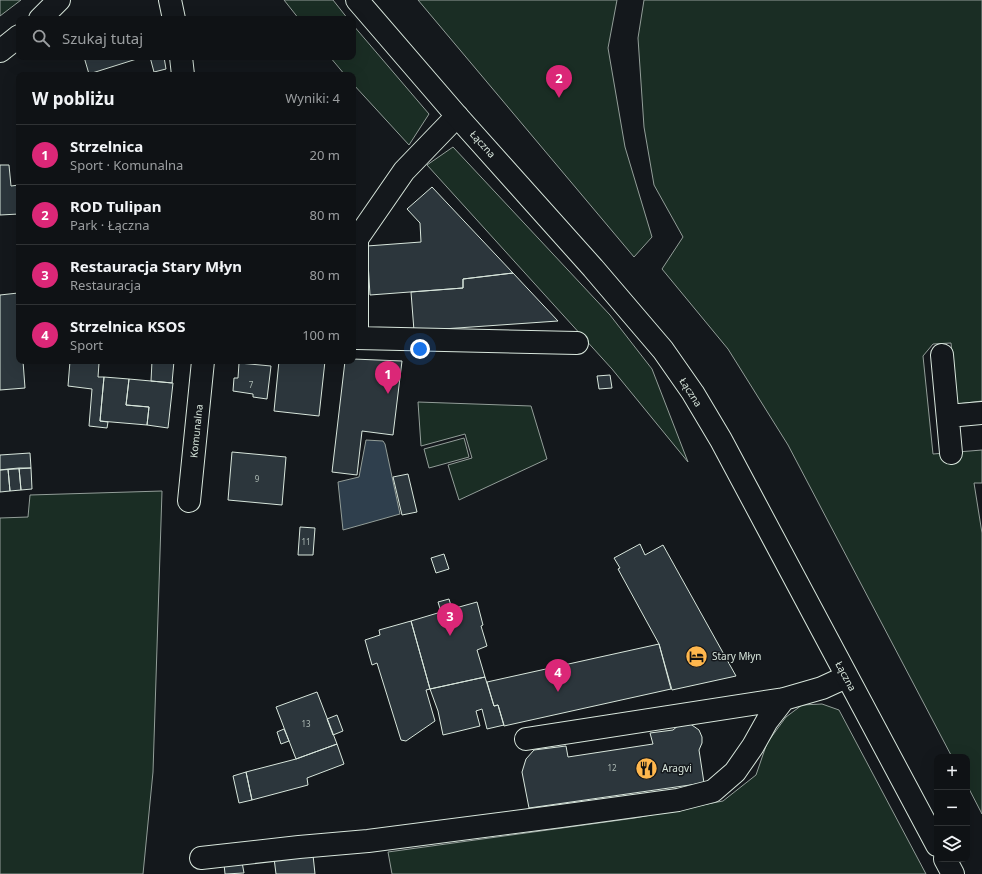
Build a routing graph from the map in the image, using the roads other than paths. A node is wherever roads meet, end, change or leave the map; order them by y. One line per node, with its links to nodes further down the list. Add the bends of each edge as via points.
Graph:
1 (59, 0): 4 (main road)
2 (170, 0): 5 (main road)
3 (357, 0): 10 (main road, Łączna)
4 (43, 16)
5 (173, 16)
6 (16, 38): 7 (main road)
7 (0, 51)
8 (180, 60): 9 (main road)
9 (182, 72)
10 (457, 116): 11 (main road, via 404,171 357,239 357,338); 18 (main road, Łączna, via 663,350 693,393 721,440)
11 (577, 343)
12 (942, 355): 15 (main road)
13 (203, 364): 17 (main road, Komunalna)
14 (982, 413): 15 (main road)
15 (948, 416): 16 (main road)
16 (951, 453)
17 (189, 501)
18 (846, 677): 19 (main road, via 822,688); 21 (main road, Łączna)
19 (784, 699): 20 (main road); 22 (main road, via 735,772 713,791 678,800 569,815 368,841 299,846)
20 (526, 738)
21 (934, 839)
22 (201, 858)
23 (947, 862): 24 (main road)
24 (953, 874)

